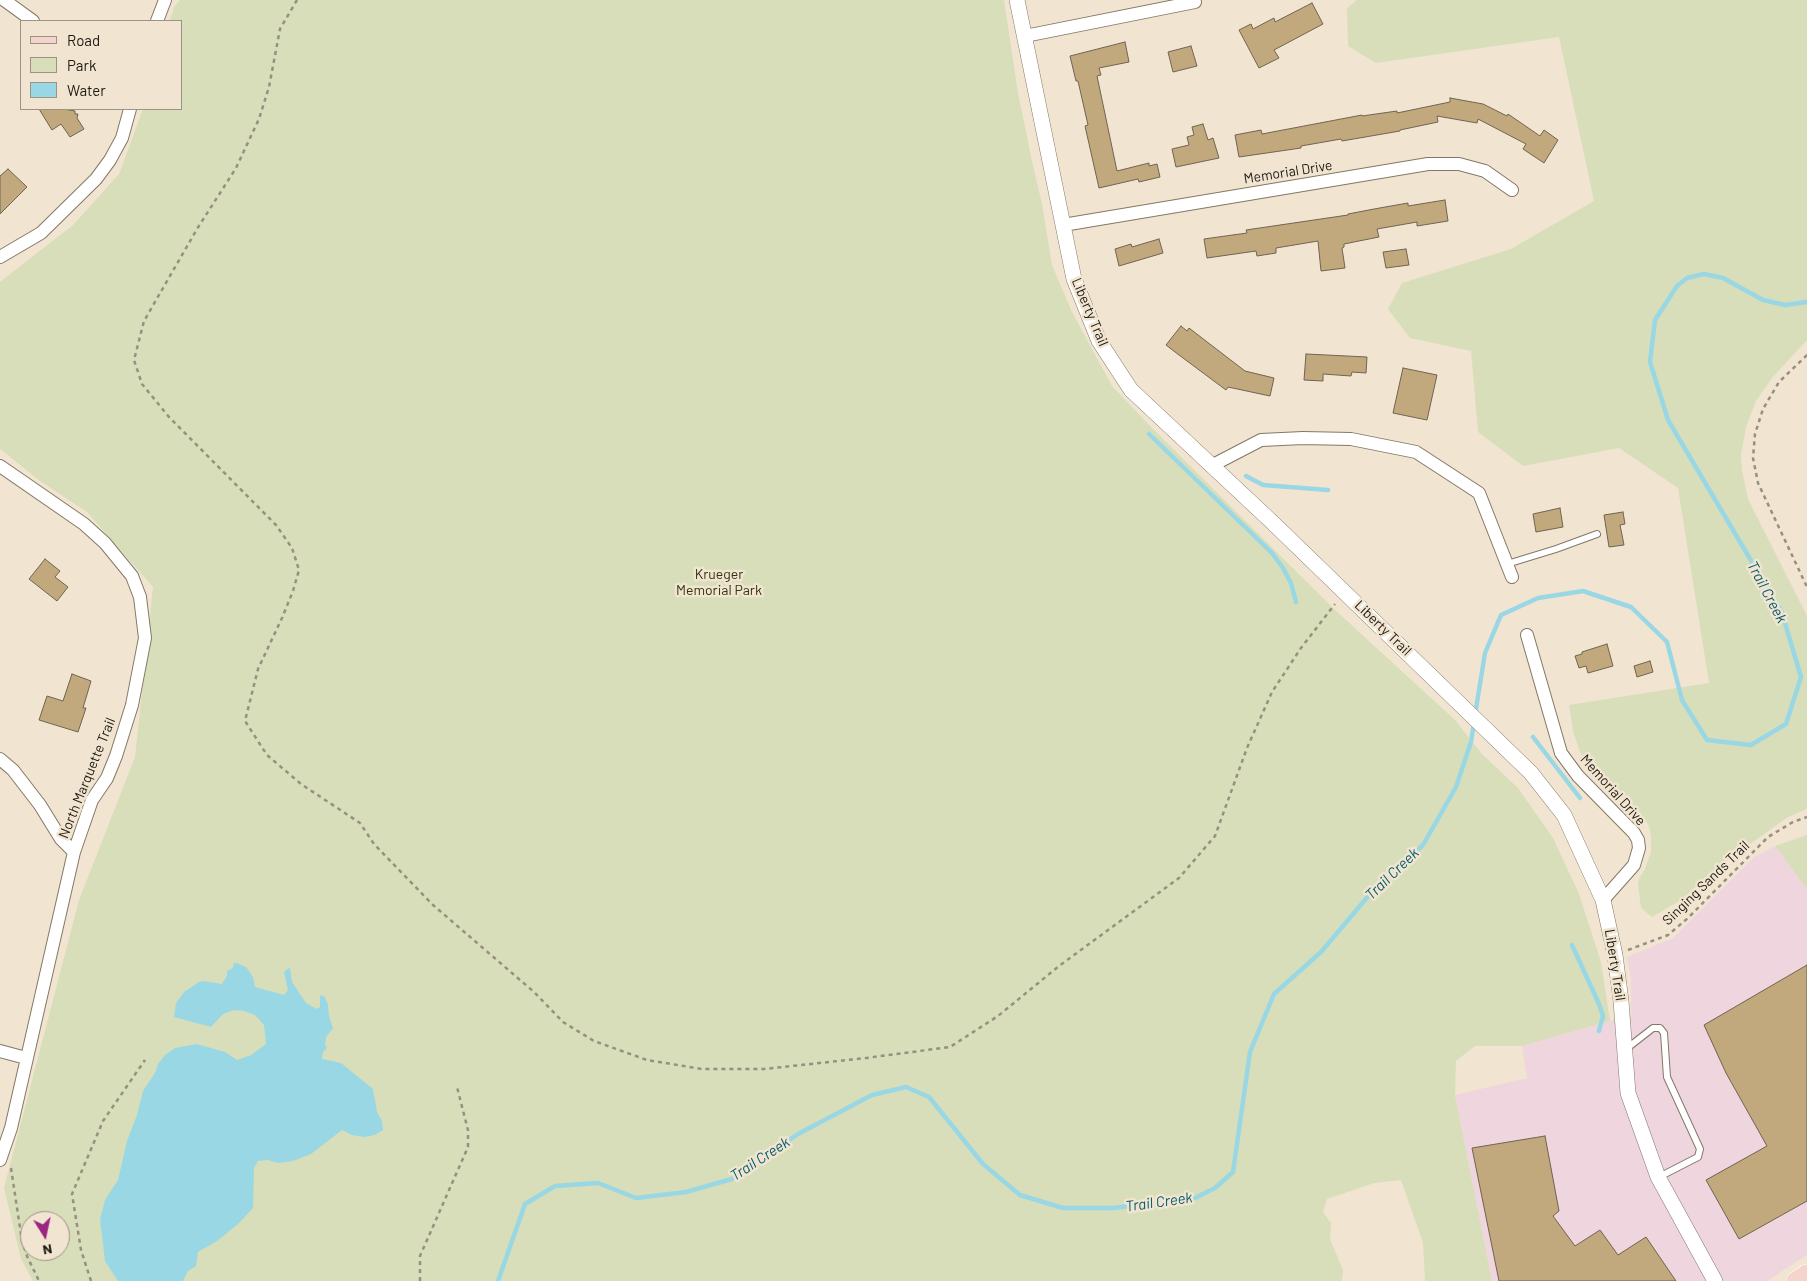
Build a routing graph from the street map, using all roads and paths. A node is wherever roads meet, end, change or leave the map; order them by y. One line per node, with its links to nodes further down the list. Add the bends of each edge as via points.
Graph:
1 (4, 0): 6 (street)
2 (165, 0): 7 (street)
3 (297, 0): 20 (path, via 280,29 269,87 259,118 236,168 144,321 134,360 142,384 168,417 276,525 292,548 299,570 282,618 258,669 245,721 267,755 301,784 360,822 374,844 433,905 534,992 563,1022 594,1041 646,1060 702,1069 764,1069 950,1047 998,1016 1059,966 1179,878 1215,836 1247,748 1272,692)
4 (1017, 0): 8 (street, Liberty Trail)
5 (1195, 2): 8 (street)
6 (32, 20)
7 (156, 20)
8 (1025, 36): 11 (street, Liberty Trail)
9 (130, 110): 12 (street, via 122,138 96,179 41,233)
10 (1512, 190): 11 (street, Memorial Drive, via 1485,171 1459,164 1428,164)
11 (1062, 225): 15 (street, Liberty Trail, via 1074,279 1099,341 1131,390)
12 (0, 257)
13 (1807, 355): 19 (path, via 1779,382 1763,409 1755,434 1753,458 1758,483)
14 (0, 466): 24 (street, North Marquette Trail, via 84,524 132,576 140,597 145,638 132,705 116,756 107,778 92,800)
15 (1211, 466): 17 (street, via 1261,440 1351,439 1416,452 1479,493); 20 (street, Liberty Trail)
16 (1597, 534): 17 (lane)
17 (1507, 564): 18 (street)
18 (1512, 577)
19 (1807, 587)
20 (1344, 591): 25 (street, Liberty Trail, via 1531,773 1564,815)
21 (1527, 635): 25 (street, Memorial Drive, via 1561,753 1578,776 1638,840 1634,865)
22 (0, 759): 24 (street, via 13,770 61,839)
23 (1807, 817): 26 (path, Singing Sands Trail, via 1768,837 1668,935)
24 (74, 852): 29 (street, North Marquette Trail)
25 (1603, 900): 26 (street, Liberty Trail)
26 (1615, 955): 27 (street, Liberty Trail)
27 (1625, 1049): 33 (street, Liberty Trail, via 1628,1093); 33 (lane, via 1653,1028 1660,1028 1664,1033 1666,1077 1700,1149 1698,1157)
28 (0, 1051): 29 (street)
29 (26, 1058): 32 (street, North Marquette Trail)
30 (145, 1060): 36 (path, via 103,1121 72,1194 81,1250)
31 (457, 1087): 37 (path, via 468,1130 468,1147 420,1256)
32 (5, 1164): 35 (path, via 22,1240)
33 (1658, 1178): 38 (street, Liberty Trail)
34 (1807, 1274): 39 (main road)
35 (39, 1281)
36 (91, 1281)
37 (420, 1281)
38 (1714, 1281)
39 (1796, 1281)

